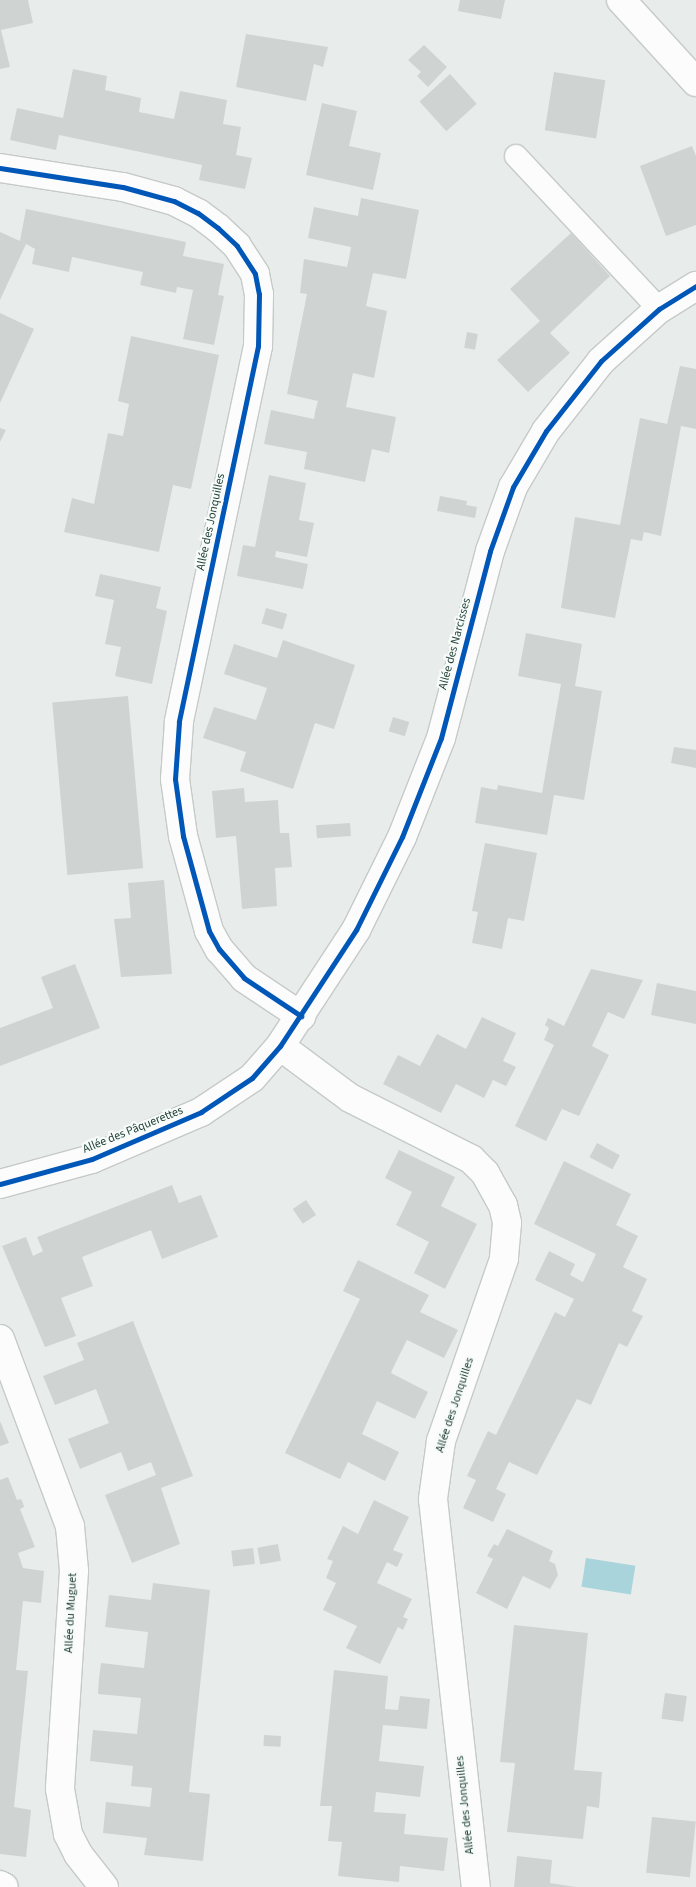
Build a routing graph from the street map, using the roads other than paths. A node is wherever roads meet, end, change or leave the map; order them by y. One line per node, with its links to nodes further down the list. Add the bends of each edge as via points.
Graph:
1 (622, 0): 2 (street)
2 (696, 82)
3 (516, 156): 6 (lane)
4 (0, 168): 7 (street, Allée des Jonquilles, via 123,188 174,201 218,228 237,246 255,274 260,317 258,346 179,722 175,778 183,836 209,931 219,949 244,978)
5 (696, 286): 6 (street, Allée des Narcisses)
6 (659, 309): 7 (street, Allée des Narcisses, via 601,361 570,398 513,487 490,551 441,738 410,819 356,930)
7 (301, 1016): 8 (street, Allée des Narcisses)
8 (280, 1046): 9 (street, Allée des Pâquerettes, via 252,1078 201,1112 92,1158); 14 (street, Allée des Jonquilles, via 350,1098 471,1159 485,1173 503,1205 507,1223 504,1259 441,1440 433,1499)
9 (0, 1184)
10 (0, 1339): 13 (street, Allée du Muguet, via 70,1526 74,1571 60,1789 68,1834 78,1854)
11 (0, 1885): 12 (street)
12 (4, 1887)
13 (104, 1887)
14 (476, 1887)

